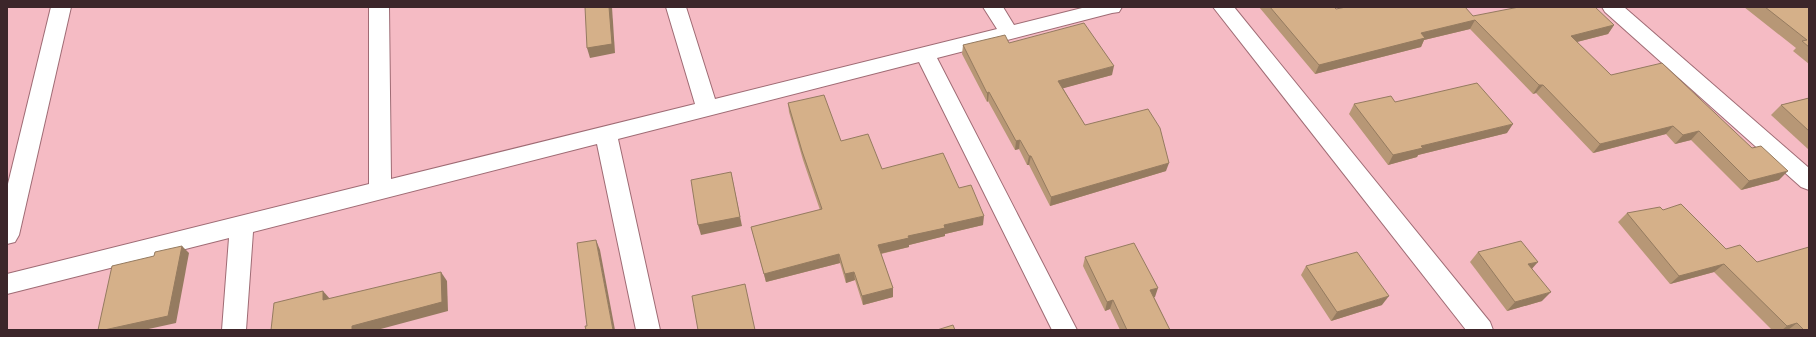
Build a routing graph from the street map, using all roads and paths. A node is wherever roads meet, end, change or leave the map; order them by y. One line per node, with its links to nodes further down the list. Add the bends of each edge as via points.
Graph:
1 (61, 7): 15 (street)
2 (379, 7): 13 (street)
3 (676, 7): 10 (street)
4 (993, 7): 8 (street)
5 (1112, 7): 8 (street)
6 (1223, 7): 20 (street)
7 (1612, 7): 12 (street)
8 (1009, 33): 9 (street)
9 (925, 54): 10 (street); 19 (street)
10 (707, 108): 11 (street)
11 (606, 134): 13 (street); 18 (street)
12 (1809, 181)
13 (380, 190): 14 (street)
14 (242, 225): 16 (street); 17 (street)
15 (7, 235)
16 (7, 284)
17 (234, 330)
18 (648, 330)
19 (1065, 330)
20 (1481, 330)

